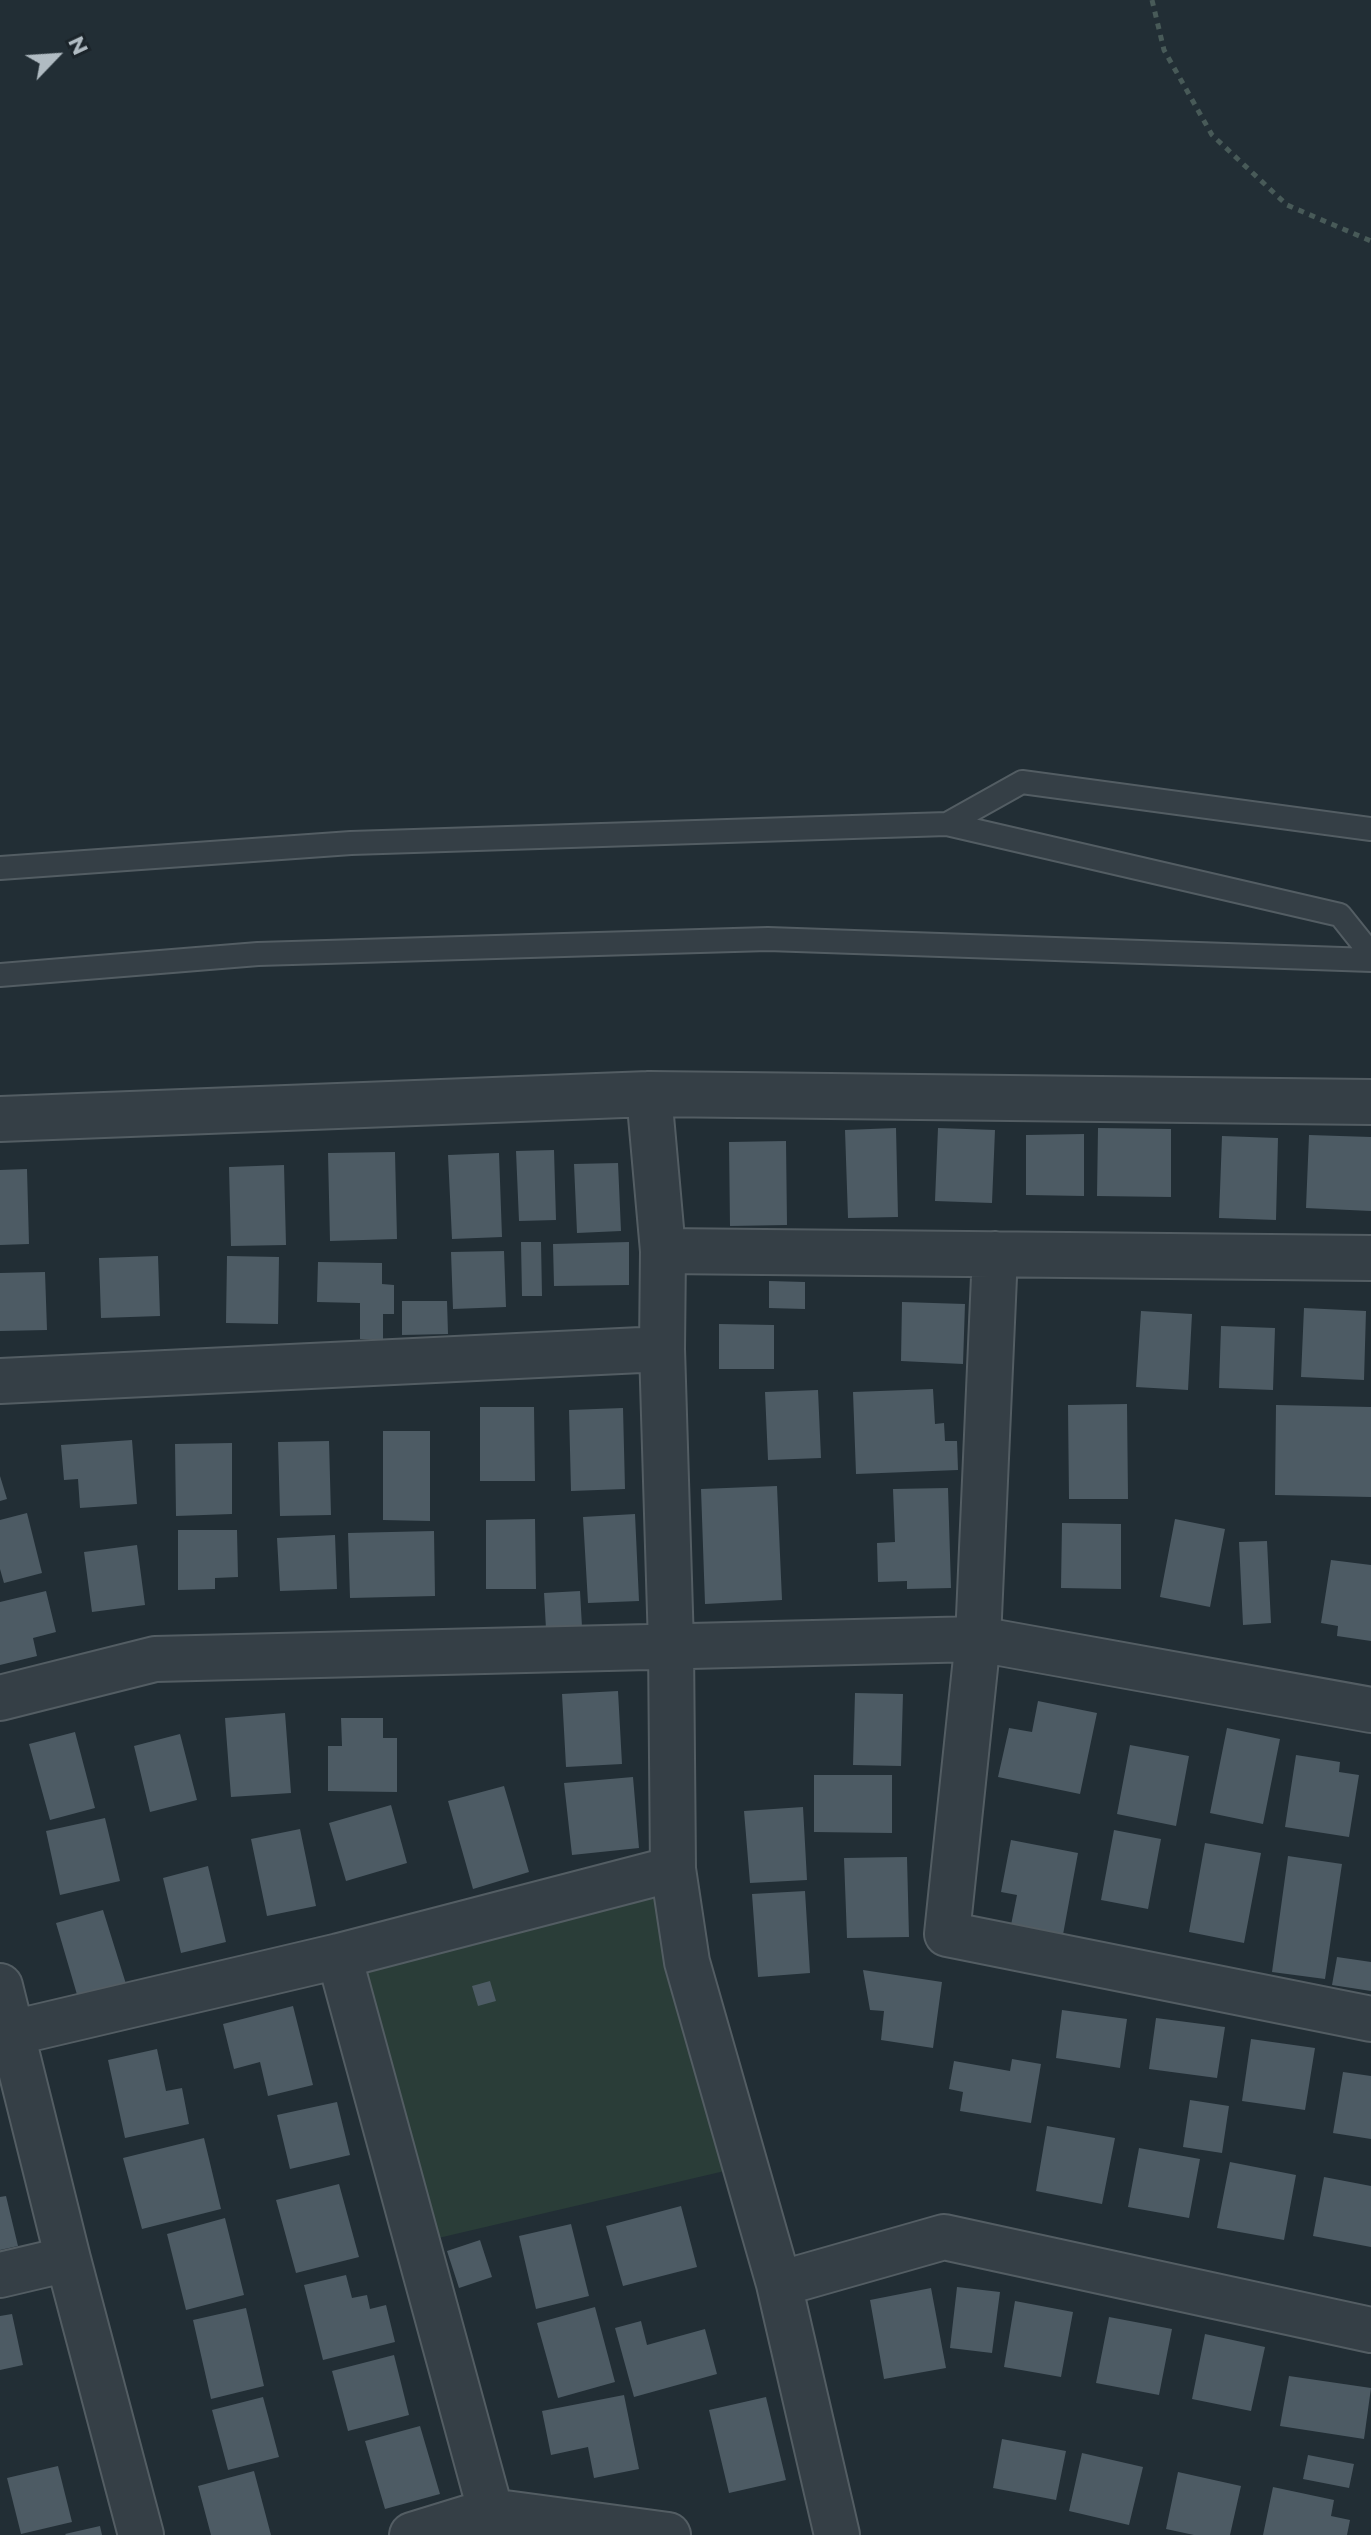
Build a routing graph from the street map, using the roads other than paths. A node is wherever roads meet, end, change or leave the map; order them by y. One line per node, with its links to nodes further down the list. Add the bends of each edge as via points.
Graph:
1 (947, 824): 2 (lane, via 1022,782); 3 (lane, via 351,843); 4 (lane, via 1340,915)
2 (1371, 829)
3 (0, 868)
4 (1371, 957): 5 (lane, via 768,939 258,954)
5 (0, 975)
6 (649, 1094): 7 (street); 8 (street); 9 (street)
7 (1371, 1102)
8 (0, 1119)
9 (663, 1251): 10 (street); 12 (street)
10 (995, 1254): 11 (street); 14 (street)
11 (1371, 1258)
12 (662, 1349): 13 (street); 15 (street)
13 (0, 1381)
14 (978, 1639): 15 (street); 17 (street); 21 (street, via 947,1934)
15 (671, 1645): 16 (street, via 155,1659); 18 (street)
16 (0, 1698)
17 (1371, 1710)
18 (673, 1869): 19 (street); 25 (street, via 687,1962)
19 (339, 1956): 22 (street); 27 (street)
20 (0, 1986): 22 (street)
21 (1371, 2019)
22 (12, 2033): 23 (street)
23 (68, 2259): 24 (street); 28 (street)
24 (0, 2275)
25 (779, 2284): 26 (street, via 944,2237); 31 (street)
26 (1371, 2330)
27 (494, 2523): 29 (street); 30 (street)
28 (141, 2535)
29 (412, 2535)
30 (668, 2535)
31 (837, 2535)

